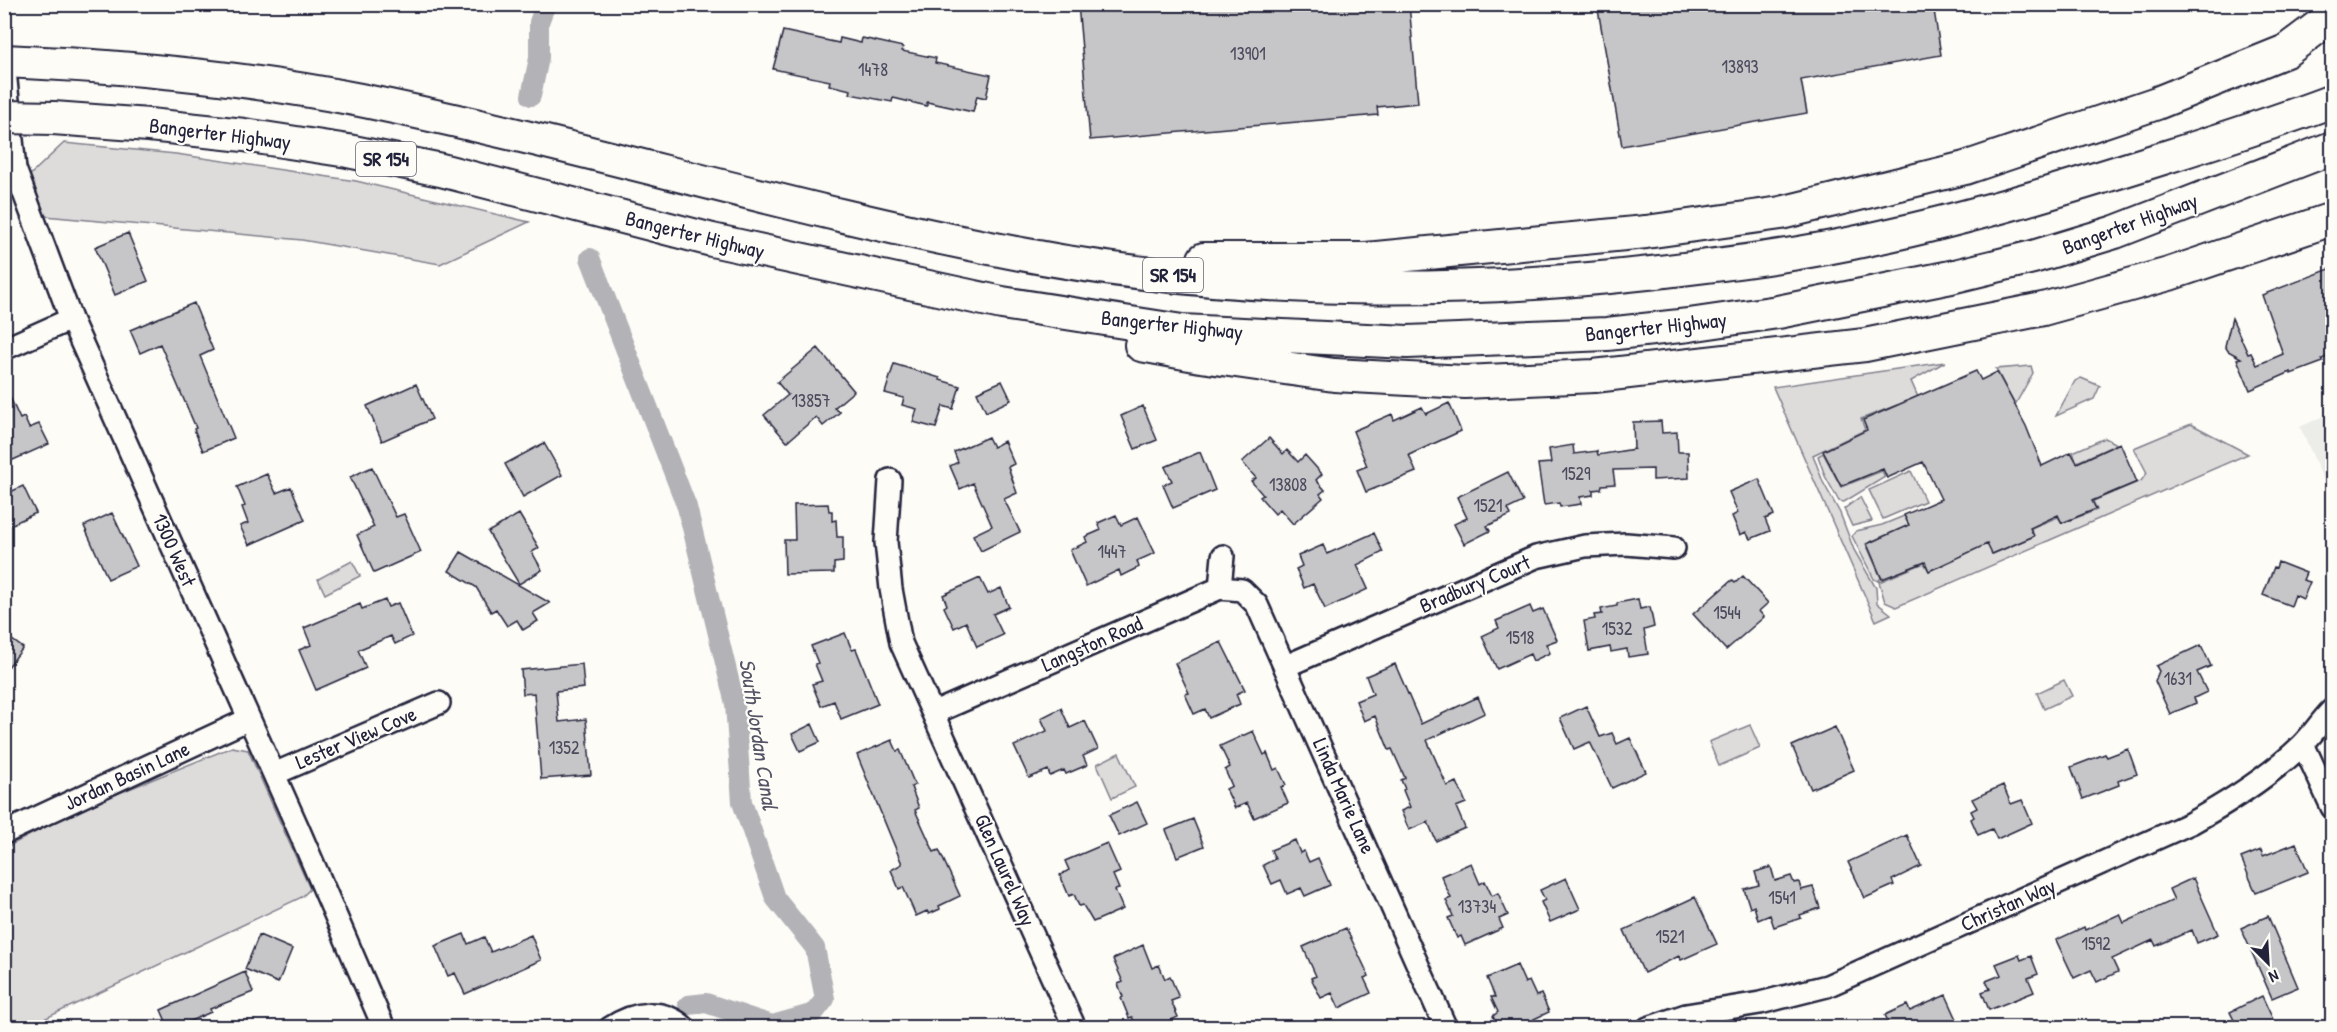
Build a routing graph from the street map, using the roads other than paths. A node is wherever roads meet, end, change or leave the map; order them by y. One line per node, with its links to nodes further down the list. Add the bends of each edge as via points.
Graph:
1 (2332, 11): 3 (highway, via 2323,23)
2 (2332, 42): 3 (highway)
3 (2286, 51): 10 (highway, via 2157,103 1965,168 1781,213 1646,232 1366,259 1218,260)
4 (4, 61): 10 (highway, SR 154, via 159,71 359,100 866,222); 11 (street, 1300 West, via 15,169)
5 (2332, 101): 10 (highway, SR 154, via 1976,215 1767,259 1597,279 1410,288 1308,286 1200,278)
6 (4, 117): 9 (highway, Bangerter Highway / SR 154, bridge, via 149,125 348,152 441,170)
7 (2332, 148): 9 (highway, Bangerter Highway / SR 154, via 2115,232 2033,257 1778,312 1607,334 1408,342 1182,331 1002,303)
8 (2332, 219): 9 (highway, via 2169,274 2043,309 1865,345 1594,376 1465,382 1334,375 1201,356 1024,323 803,272)
9 (712, 240)
10 (1014, 253)
11 (71, 319): 12 (street); 21 (street, 1300 West)
12 (4, 349)
13 (890, 480): 20 (street, Glen Laurel Way, via 886,542 901,643)
14 (1674, 548): 17 (street, Bradbury Court, via 1585,546 1536,557)
15 (1223, 556): 16 (street)
16 (1220, 588): 17 (street, Linda Marie Lane, via 1242,590 1257,605); 20 (street, Langston Road)
17 (1286, 666): 30 (street, Linda Marie Lane)
18 (439, 703): 23 (street, Lester View Cove)
19 (2332, 710): 22 (street, Christan Way)
20 (934, 713): 29 (street, Glen Laurel Way)
21 (249, 719): 23 (street, 1300 West); 25 (street, Jordan Basin Lane)
22 (2303, 744): 24 (street); 31 (street, Christan Way, via 2257,783 2191,823 1827,986 1760,1003 1686,1015)
23 (274, 774): 26 (street, 1300 West)
24 (2332, 807)
25 (4, 834)
26 (384, 1028)
27 (610, 1028): 28 (street, via 633,1016 652,1013 667,1016)
28 (685, 1028)
29 (1075, 1028)
30 (1446, 1028)
31 (1648, 1028)

